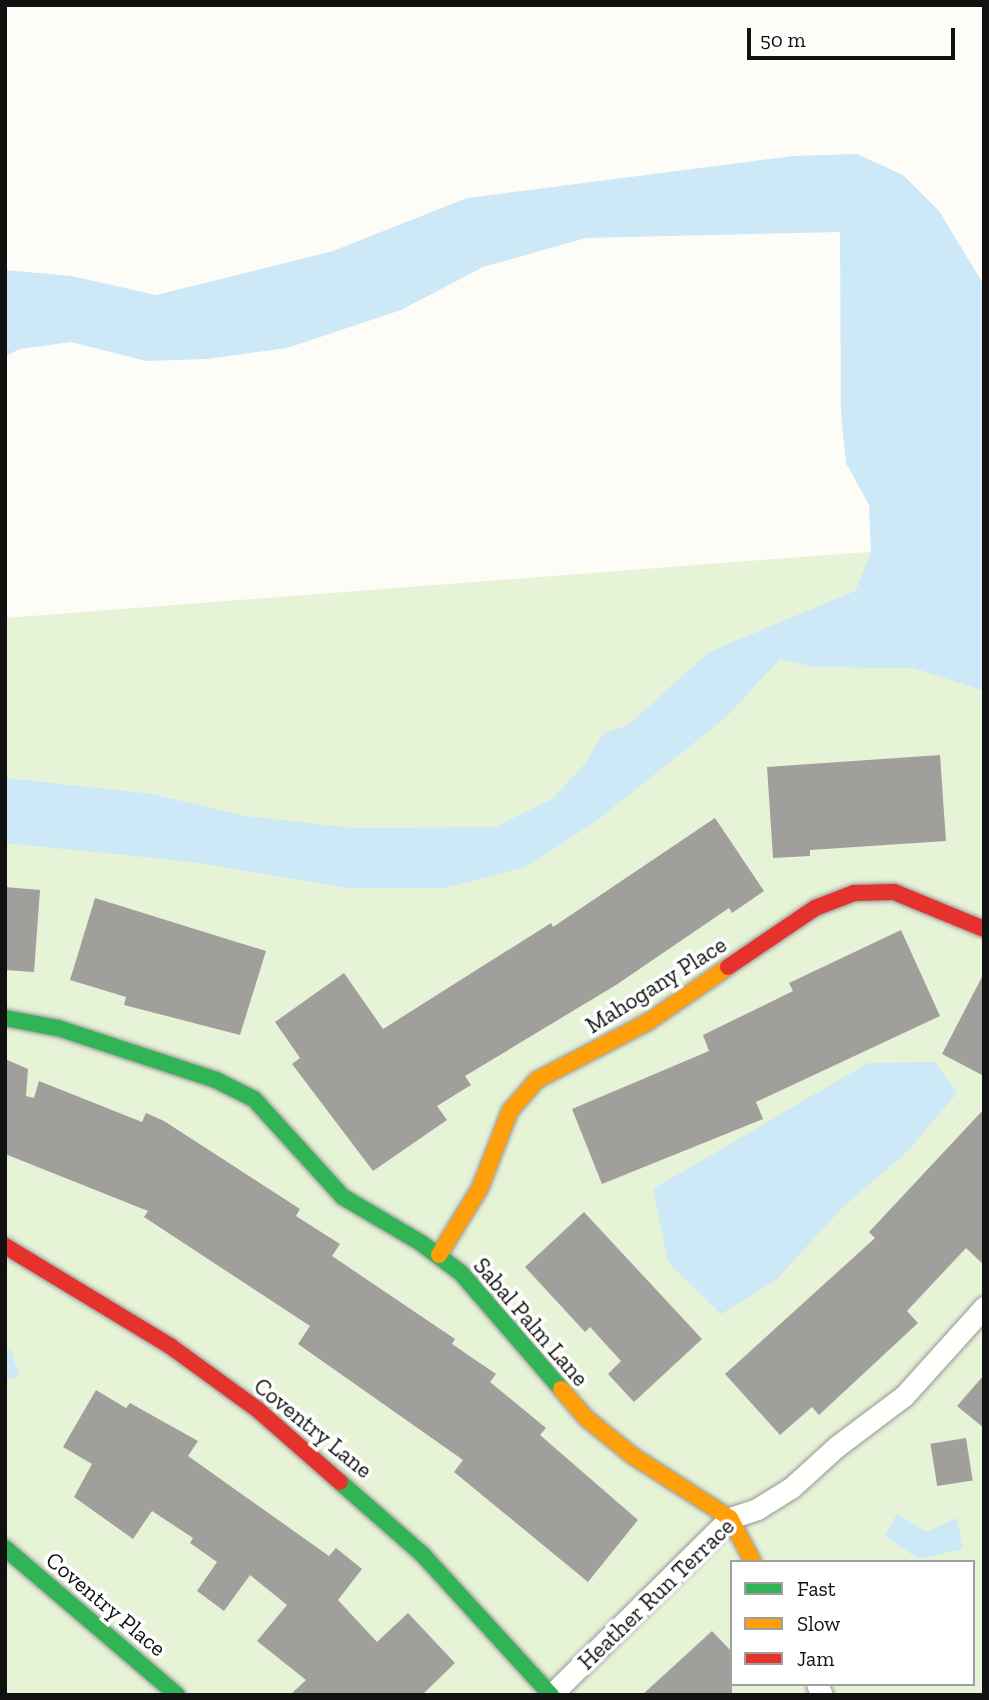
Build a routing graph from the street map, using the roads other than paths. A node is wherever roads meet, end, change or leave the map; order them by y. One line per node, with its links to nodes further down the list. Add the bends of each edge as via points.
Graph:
1 (984, 929): 4 (street, Mahogany Place, via 894,892 854,893 816,908 648,1022 537,1080 510,1111 480,1188)
2 (5, 1018): 4 (street, Sabal Palm Lane, via 58,1028 234,1087 269,1111 309,1164 343,1197)
3 (5, 1246): 10 (street, Coventry Lane, via 170,1346 269,1419 423,1555)
4 (439, 1255): 6 (street, Sabal Palm Lane, via 494,1306 532,1359 586,1418 633,1456)
5 (984, 1307): 6 (street, Heather Run Terrace, via 904,1396 791,1488 757,1509)
6 (730, 1518): 8 (street); 10 (street, Heather Run Terrace)
7 (5, 1548): 9 (street, Coventry Place)
8 (752, 1560)
9 (177, 1695)
10 (551, 1695)

